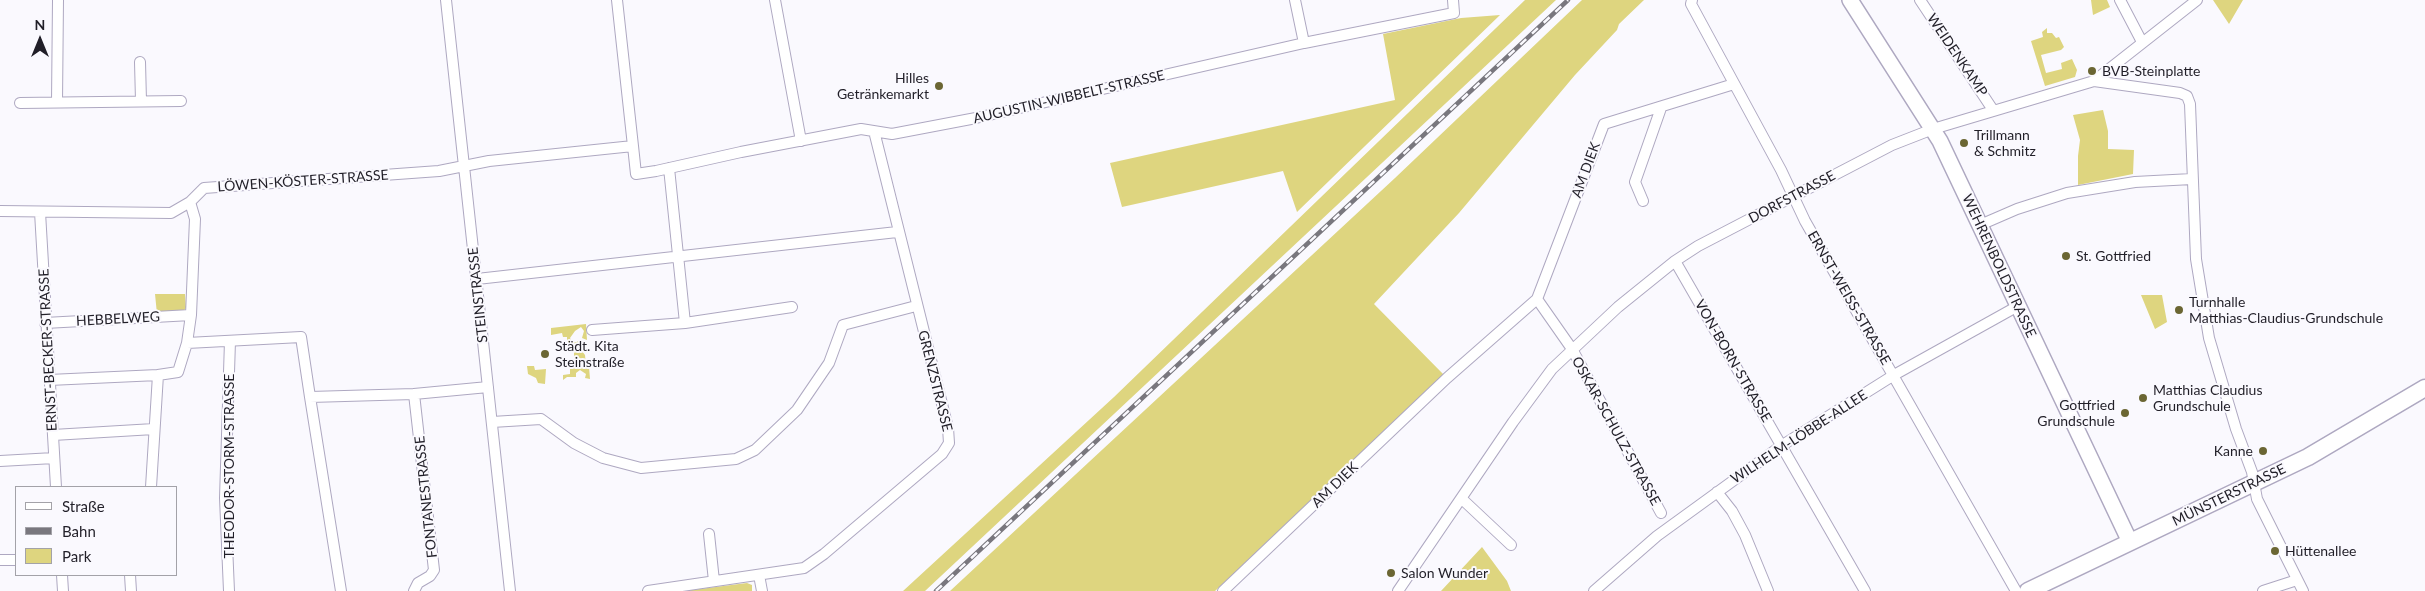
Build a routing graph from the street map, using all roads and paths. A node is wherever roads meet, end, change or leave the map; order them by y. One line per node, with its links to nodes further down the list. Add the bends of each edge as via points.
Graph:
1 (58, 0): 19 (street)
2 (446, 0): 27 (street, STEINSTRASSE)
3 (617, 0): 26 (street)
4 (775, 0): 25 (street)
5 (1296, 0): 13 (street)
6 (1453, 0): 13 (street, AUGUSTIN-WIBBELT-STRASSE, via 1454,13)
7 (1692, 0): 16 (street, ERNST-WEISS-STRASSE, via 1691,4)
8 (1850, 0): 23 (street, WEHRENBOLDSTRASSE)
9 (1920, 0): 22 (street, WEIDENKAMP)
10 (2120, 0): 12 (street)
11 (2198, 0): 12 (street, DORFSTRASSE)
12 (2142, 42): 15 (street, DORFSTRASSE)
13 (1304, 43): 24 (street, AUGUSTIN-WIBBELT-STRASSE, via 976,118 892,134)
14 (140, 62): 17 (street)
15 (2094, 81): 22 (street, DORFSTRASSE); 29 (street, via 2187,96 2190,104)
16 (1734, 84): 21 (street, AM DIEK); 30 (street, ERNST-WEISS-STRASSE)
17 (141, 101): 18 (street); 19 (street)
18 (181, 101)
19 (57, 102): 20 (street)
20 (20, 103)
21 (1661, 108): 31 (street, via 1635,182); 40 (street, AM DIEK, via 1604,124)
22 (1993, 110): 23 (street, DORFSTRASSE)
23 (1933, 129): 30 (street, DORFSTRASSE, via 1876,153); 35 (street, WEHRENBOLDSTRASSE)
24 (874, 131): 25 (street, AUGUSTIN-WIBBELT-STRASSE, via 861,129); 36 (street, GRENZSTRASSE)
25 (801, 141): 28 (street, AUGUSTIN-WIBBELT-STRASSE)
26 (633, 146): 27 (street); 28 (street, AUGUSTIN-WIBBELT-STRASSE, via 636,174)
27 (464, 166): 32 (street, LÖWEN-KÖSTER-STRASSE, via 439,171 204,188); 39 (street, STEINSTRASSE)
28 (669, 168): 37 (street)
29 (2192, 179): 35 (street, via 2135,182 2067,193); 64 (street, via 2196,259 2203,311)
30 (1794, 197): 38 (street, DORFSTRASSE); 52 (street, ERNST-WEISS-STRASSE)
31 (1643, 201)
32 (190, 202): 34 (street, LÖWEN-KÖSTER-STRASSE, via 171,213); 44 (street, via 195,219)
33 (0, 211): 34 (street, LÖWEN-KÖSTER-STRASSE)
34 (40, 212): 45 (street, ERNST-BECKER-STRASSE)
35 (1980, 225): 42 (street, WEHRENBOLDSTRASSE)
36 (898, 232): 37 (street); 41 (street, GRENZSTRASSE)
37 (679, 256): 39 (street); 46 (street)
38 (1675, 261): 50 (street, DORFSTRASSE); 61 (street, VON-BORN-STRASSE)
39 (477, 279): 54 (street, STEINSTRASSE)
40 (1537, 299): 50 (street, OSKAR-SCHULZ-STRASSE); 88 (street, AM DIEK, via 1447,378)
41 (916, 306): 58 (street, via 843,325 829,363 797,410 755,450 736,459 641,468 603,458 574,443 541,419); 75 (street, GRENZSTRASSE, via 948,428 949,443 942,454 812,564 796,571)
42 (2018, 306): 52 (street, WILHELM-LÖBBE-ALLEE); 71 (street, WEHRENBOLDSTRASSE)
43 (792, 307): 46 (street)
44 (191, 314): 45 (street, HEBBELWEG); 49 (street)
45 (46, 323): 53 (street, ERNST-BECKER-STRASSE)
46 (685, 323): 47 (street)
47 (592, 330)
48 (230, 341): 49 (street); 57 (street, via 301,337); 82 (street, THEODOR-STORM-STRASSE, via 225,498)
49 (187, 343): 51 (street, via 178,372)
50 (1572, 348): 68 (street, DORFSTRASSE, via 1529,398); 69 (street, OSKAR-SCHULZ-STRASSE)
51 (158, 375): 53 (street); 59 (street)
52 (1894, 375): 61 (street, WILHELM-LÖBBE-ALLEE); 93 (street, ERNST-WEISS-STRASSE)
53 (49, 380): 60 (street, ERNST-BECKER-STRASSE)
54 (488, 387): 56 (street); 58 (street, STEINSTRASSE)
55 (2425, 388): 64 (main road, MÜNSTERSTRASSE, via 2308,457)
56 (414, 394): 57 (street); 84 (street, FONTANESTRASSE, via 434,570 418,583)
57 (310, 397): 83 (street)
58 (492, 422): 85 (street, STEINSTRASSE)
59 (154, 429): 60 (street); 66 (street)
60 (53, 435): 62 (street, ERNST-BECKER-STRASSE)
61 (1781, 446): 67 (street, WILHELM-LÖBBE-ALLEE); 92 (street, VON-BORN-STRASSE)
62 (54, 458): 63 (street); 65 (street, ERNST-BECKER-STRASSE)
63 (0, 461)
64 (2254, 483): 71 (main road, MÜNSTERSTRASSE); 78 (street, via 2257,499)
65 (56, 486)
66 (150, 486)
67 (1717, 492): 90 (street, WILHELM-LÖBBE-ALLEE, via 1657,536); 91 (street, via 1732,510)
68 (1462, 499): 72 (street); 89 (street, DORFSTRASSE)
69 (1661, 513)
70 (709, 534): 79 (street)
71 (2130, 542): 94 (main road, MÜNSTERSTRASSE)
72 (1511, 546)
73 (0, 560): 74 (street)
74 (15, 560)
75 (759, 575): 79 (street, GRENZSTRASSE); 87 (street)
76 (62, 576): 80 (street)
77 (130, 576): 81 (street)
78 (2297, 580): 95 (street); 96 (street)
79 (714, 581): 86 (street, GRENZSTRASSE)
80 (63, 591)
81 (131, 591)
82 (229, 591)
83 (341, 591)
84 (414, 591)
85 (510, 591)
86 (648, 591)
87 (762, 591)
88 (1223, 591)
89 (1398, 591)
90 (1594, 591)
91 (1768, 591)
92 (1866, 591)
93 (2016, 591)
94 (2028, 591)
95 (2263, 591)
96 (2303, 591)

